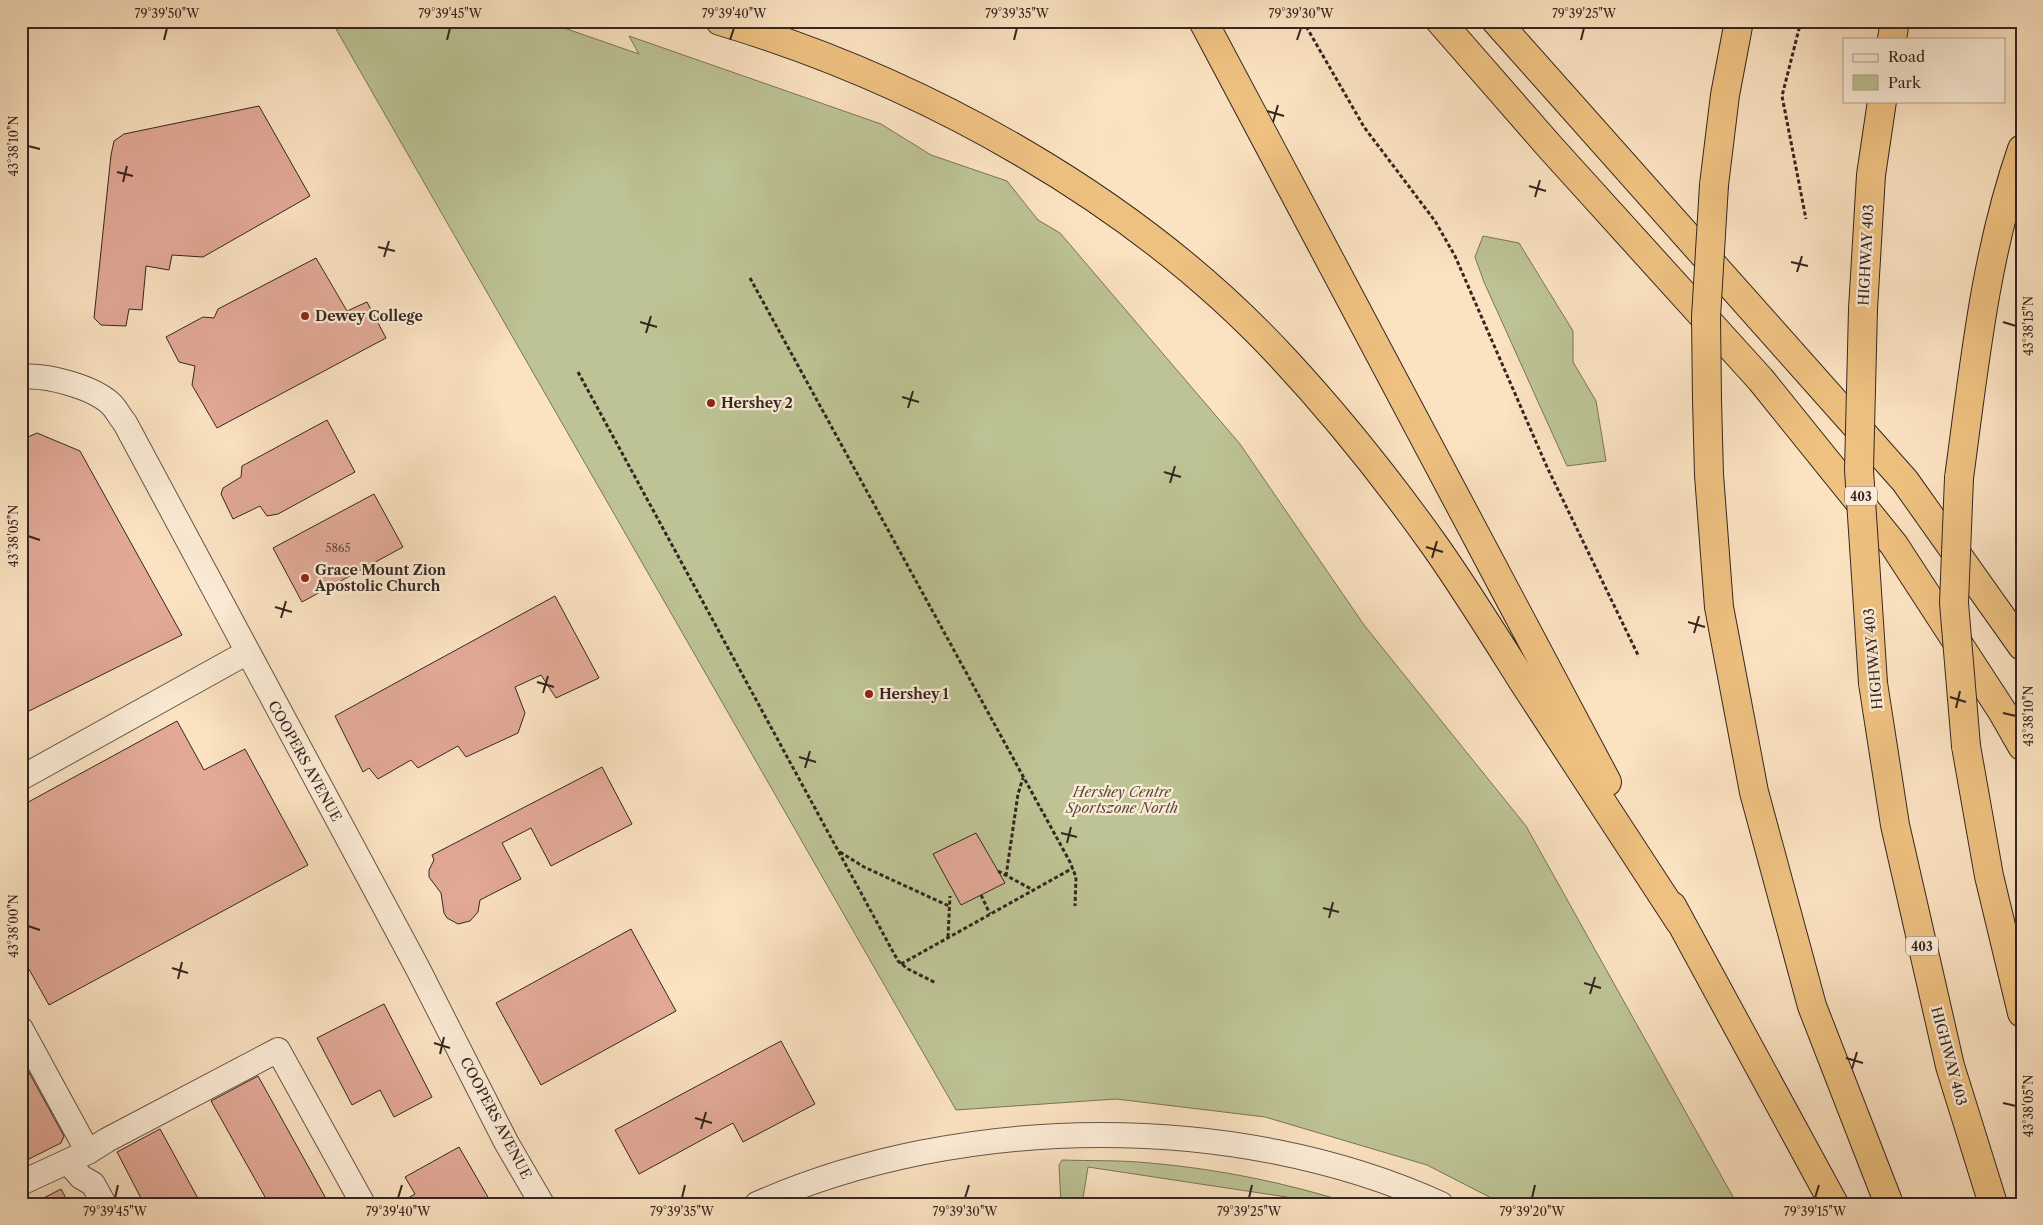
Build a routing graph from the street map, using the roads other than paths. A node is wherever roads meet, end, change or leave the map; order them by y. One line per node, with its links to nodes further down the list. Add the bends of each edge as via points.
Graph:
1 (720, 21): 15 (highway, via 846,65 932,103 1006,143 1082,190 1150,238 1217,294 1280,355 1360,448 1436,547)
2 (1204, 21): 15 (highway, via 1458,496)
3 (1440, 21): 13 (highway, via 1761,380 1894,545)
4 (1496, 21): 11 (highway, via 1904,481)
5 (1739, 21): 26 (highway, bridge, via 1714,185 1706,317 1709,475 1719,608 1754,792 1812,1006)
6 (1895, 21): 7 (highway)
7 (1892, 38)
8 (1882, 102): 27 (highway, HIGHWAY 403 / 403, bridge, via 1871,174 1862,309 1859,470 1873,683 1895,825 1948,1056)
9 (2022, 149): 16 (highway, bridge, via 2009,187 1981,320 1959,478 1954,603 1966,746 1989,876)
10 (21, 378): 12 (street, COOPERS AVENUE, via 52,378 78,386 110,403 125,423)
11 (2022, 646)
12 (246, 653): 14 (street); 22 (street, COOPERS AVENUE)
13 (2022, 746)
14 (21, 778)
15 (1680, 922): 25 (highway)
16 (2022, 1012)
17 (21, 1028): 18 (street)
18 (78, 1157): 19 (street); 20 (street, via 81,1177 93,1184); 21 (street, via 278,1050)
19 (21, 1183)
20 (104, 1204)
21 (363, 1204)
22 (542, 1204)
23 (757, 1204): 24 (street, via 827,1176 895,1157 1000,1140 1099,1136 1178,1138 1250,1148 1337,1166)
24 (1441, 1204)
25 (1834, 1204)
26 (1889, 1204)
27 (1993, 1204)

